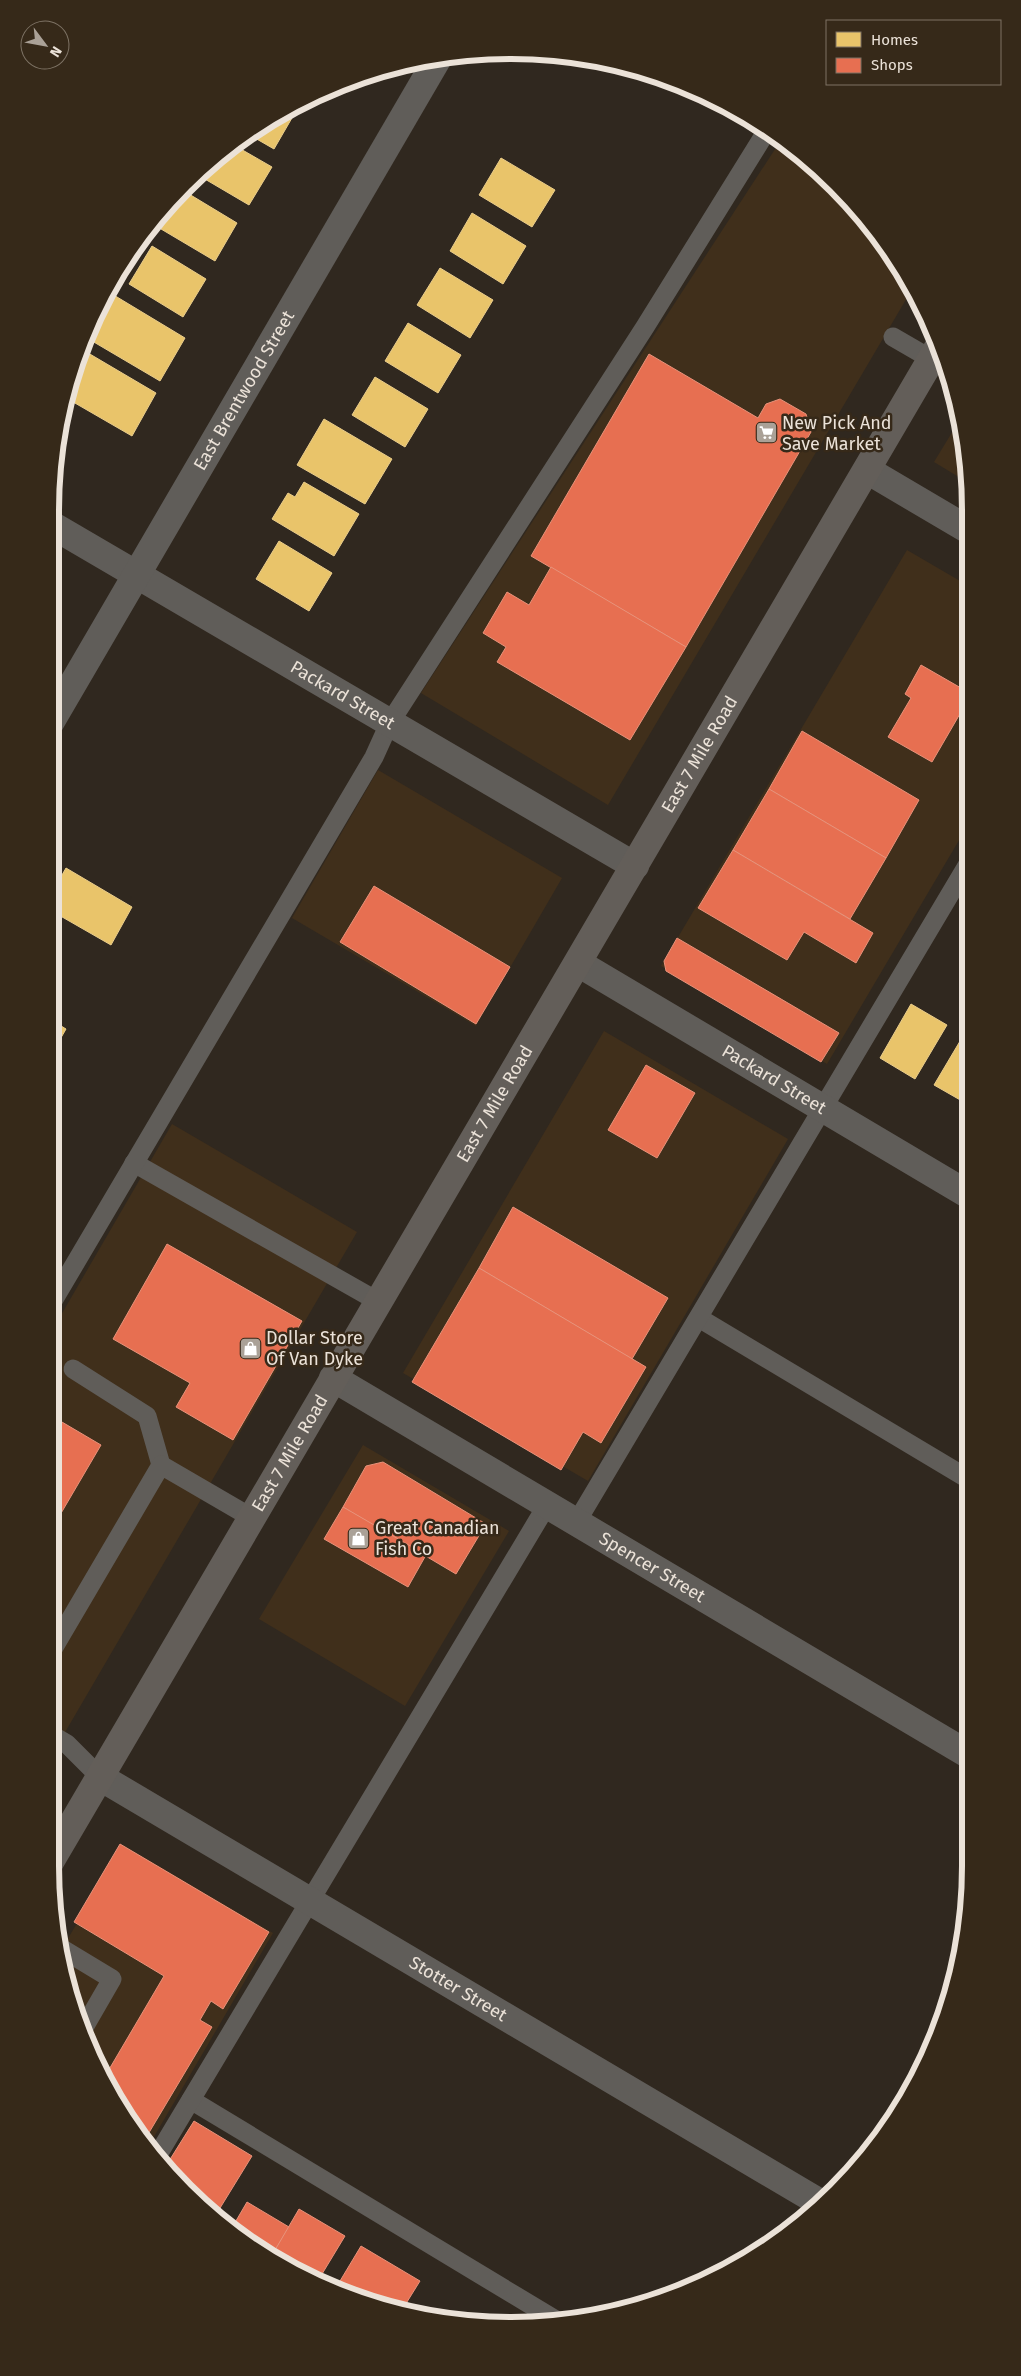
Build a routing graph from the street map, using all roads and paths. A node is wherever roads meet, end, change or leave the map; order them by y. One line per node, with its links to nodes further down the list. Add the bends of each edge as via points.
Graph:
1 (434, 65): 9 (street, East Brentwood Street)
2 (763, 137): 11 (lane, via 645,327)
3 (893, 337): 4 (lane)
4 (933, 352)
5 (934, 355): 6 (street, East 7 Mile Road)
6 (867, 470): 7 (street); 12 (street, East 7 Mile Road)
7 (962, 526)
8 (59, 529): 9 (street, Packard Street)
9 (137, 575): 10 (street, East Brentwood Street); 11 (street, Packard Street)
10 (59, 707)
11 (389, 724): 12 (street, Packard Street); 16 (lane, via 374,757)
12 (635, 866): 14 (street, East 7 Mile Road)
13 (962, 877): 15 (lane)
14 (578, 963): 15 (street, Packard Street); 19 (street, East 7 Mile Road)
15 (824, 1109): 17 (street, Packard Street); 20 (lane)
16 (134, 1163): 18 (lane); 19 (lane)
17 (962, 1191)
18 (59, 1291)
19 (378, 1302): 22 (street, East 7 Mile Road)
20 (699, 1318): 24 (lane); 27 (lane)
21 (73, 1370): 23 (lane, via 147,1416)
22 (333, 1378): 25 (street, Spencer Street); 26 (street, East 7 Mile Road)
23 (161, 1465): 26 (lane); 28 (lane)
24 (962, 1475)
25 (547, 1505): 27 (street, Spencer Street); 33 (lane)
26 (252, 1518): 31 (street, East 7 Mile Road)
27 (576, 1523): 30 (street, Spencer Street)
28 (59, 1639)
29 (59, 1739): 31 (lane)
30 (962, 1751)
31 (100, 1777): 32 (street, East 7 Mile Road); 33 (street, Stotter Street)
32 (59, 1847)
33 (311, 1902): 36 (lane); 38 (street, Stotter Street)
34 (67, 1952): 35 (lane, via 112,1979)
35 (87, 2022)
36 (191, 2100): 37 (lane); 39 (lane)
37 (160, 2151)
38 (814, 2199)
39 (548, 2315)

